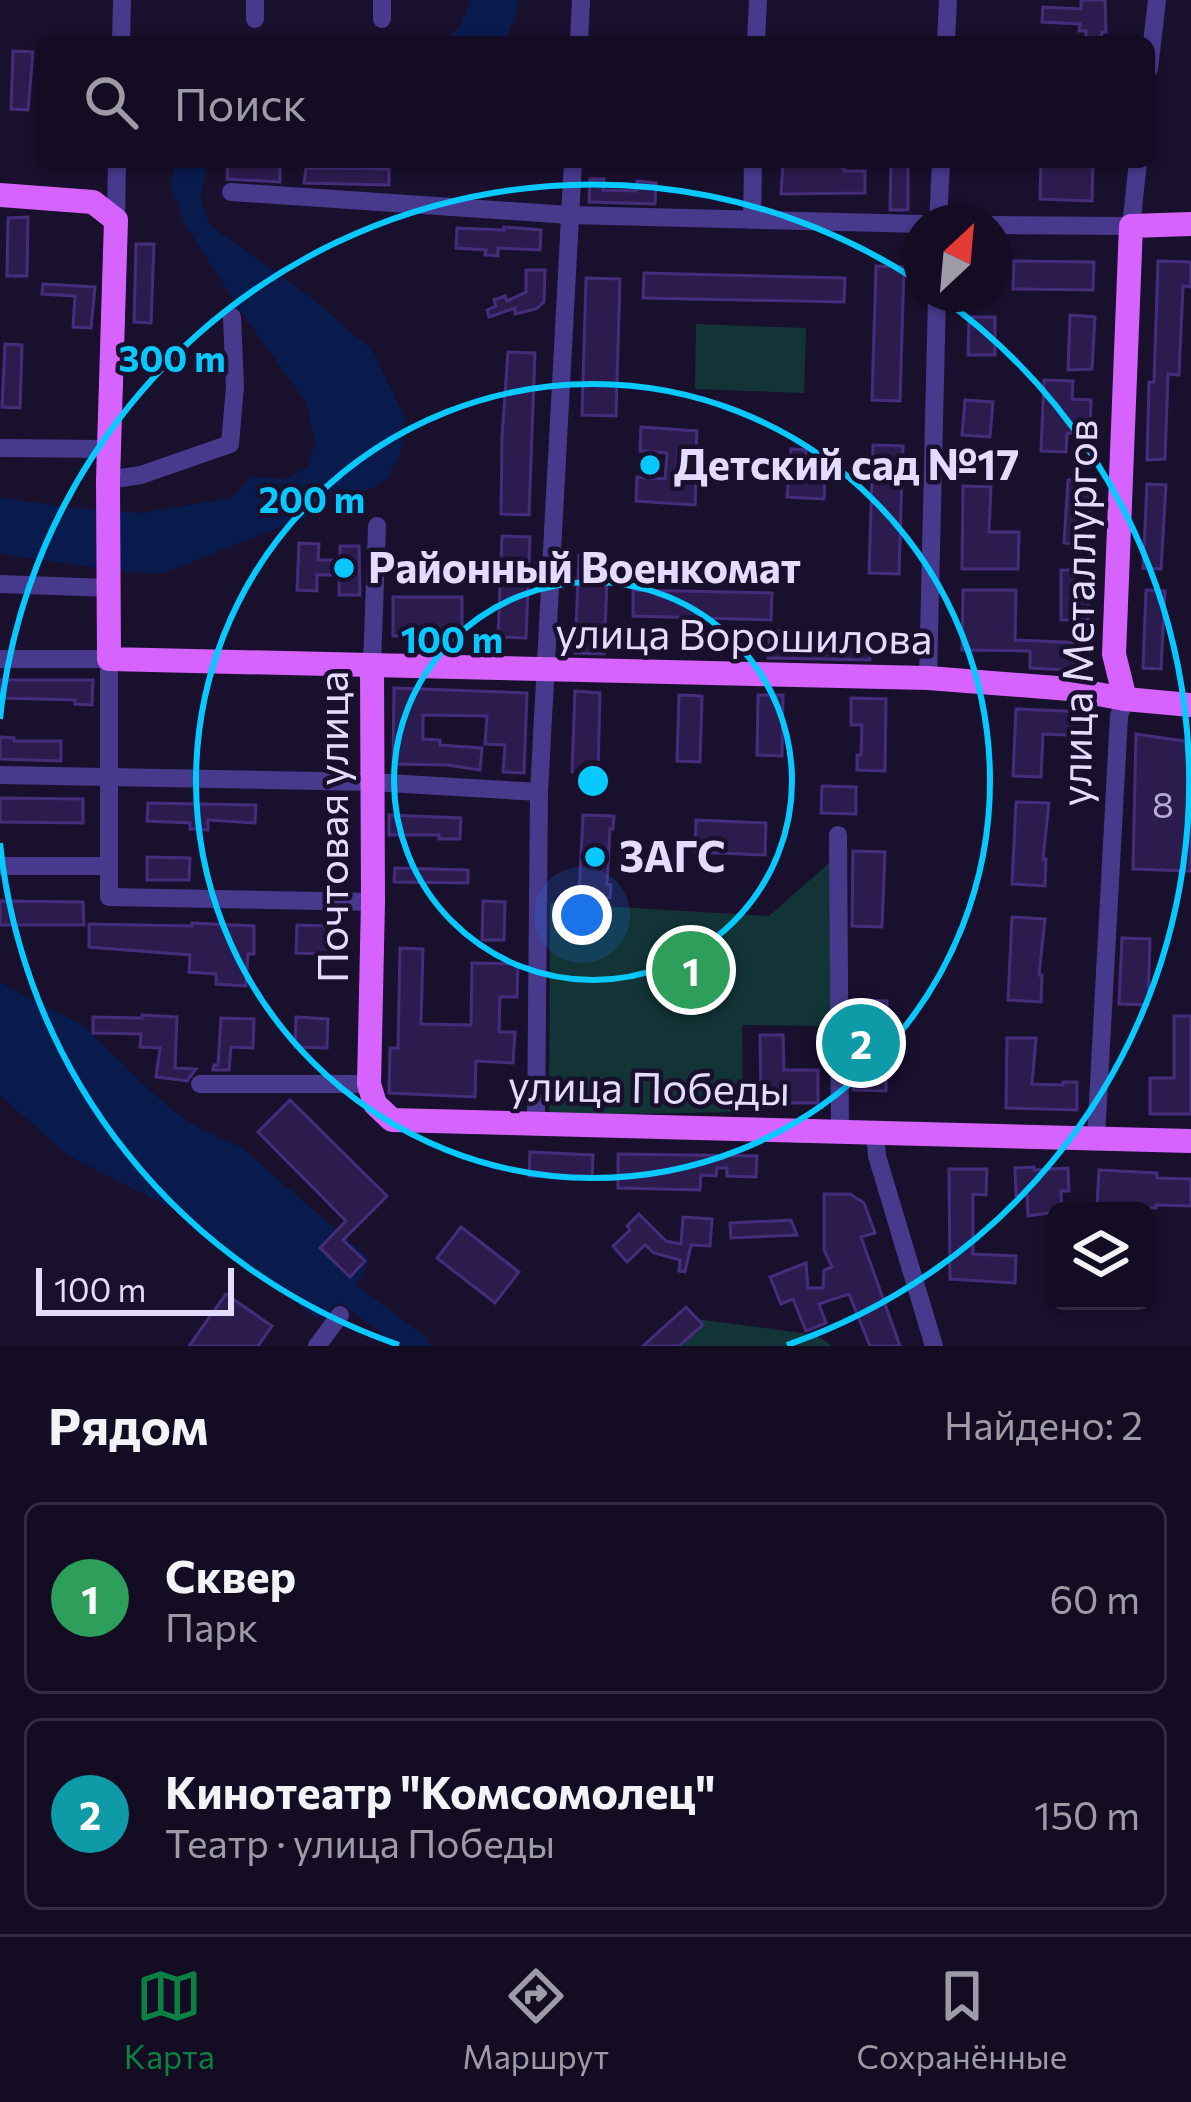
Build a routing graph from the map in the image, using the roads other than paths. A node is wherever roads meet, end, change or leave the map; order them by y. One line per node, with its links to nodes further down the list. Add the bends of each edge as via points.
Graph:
1 (122, 0): 6 (street)
2 (580, 0): 7 (street)
3 (758, 0): 8 (street)
4 (948, 0): 9 (street)
5 (1157, 0): 10 (street)
6 (121, 36)
7 (578, 36)
8 (756, 36)
9 (946, 36)
10 (1153, 36)
11 (117, 168): 20 (street)
12 (573, 168): 19 (street)
13 (753, 168): 21 (street)
14 (941, 168): 18 (street)
15 (1137, 168): 25 (street, улица Металлургов)
16 (231, 192): 19 (street)
17 (0, 195): 20 (main road, via 94,202)
18 (939, 204)
19 (570, 215): 21 (street); 37 (street)
20 (116, 220): 29 (main road)
21 (752, 220): 22 (street)
22 (903, 224)
23 (1191, 224): 25 (main road)
24 (1011, 225): 25 (street)
25 (1131, 226): 40 (main road, улица Металлургов, via 1114,654)
26 (937, 312): 38 (street)
27 (232, 317): 30 (street, via 230,444)
28 (0, 448): 29 (street)
29 (110, 449): 30 (main road)
30 (108, 480): 32 (main road)
31 (377, 526): 36 (street, Почтовая улица)
32 (108, 581): 33 (street); 35 (main road)
33 (0, 584)
34 (0, 659): 35 (street, улица Ворошилова)
35 (109, 659): 36 (main road, улица Ворошилова); 43 (street)
36 (372, 665): 37 (main road, улица Ворошилова); 44 (main road, Почтовая улица)
37 (546, 671): 38 (main road, улица Ворошилова); 45 (street)
38 (928, 678): 40 (main road, улица Ворошилова)
39 (1191, 688): 40 (main road, улица Ворошилова, via 1153,686)
40 (1125, 699): 41 (main road, улица Ворошилова); 55 (street, улица Металлургов)
41 (1191, 704)
42 (0, 775): 43 (street)
43 (107, 776): 44 (street); 48 (street)
44 (371, 782): 45 (street); 49 (main road, Почтовая улица)
45 (539, 792): 52 (street)
46 (838, 835): 53 (street)
47 (0, 866): 48 (street)
48 (108, 866): 49 (street, via 109,897)
49 (373, 902): 51 (main road, Почтовая улица)
50 (200, 1084): 51 (street)
51 (369, 1084): 52 (main road, улица Победы, via 392,1120)
52 (536, 1125): 53 (main road, улица Победы)
53 (840, 1132): 54 (main road, улица Победы)
54 (875, 1133): 55 (main road, улица Победы); 59 (street)
55 (1096, 1138): 56 (main road, улица Победы)
56 (1191, 1141)
57 (340, 1315): 58 (street)
58 (317, 1346)
59 (934, 1346)

